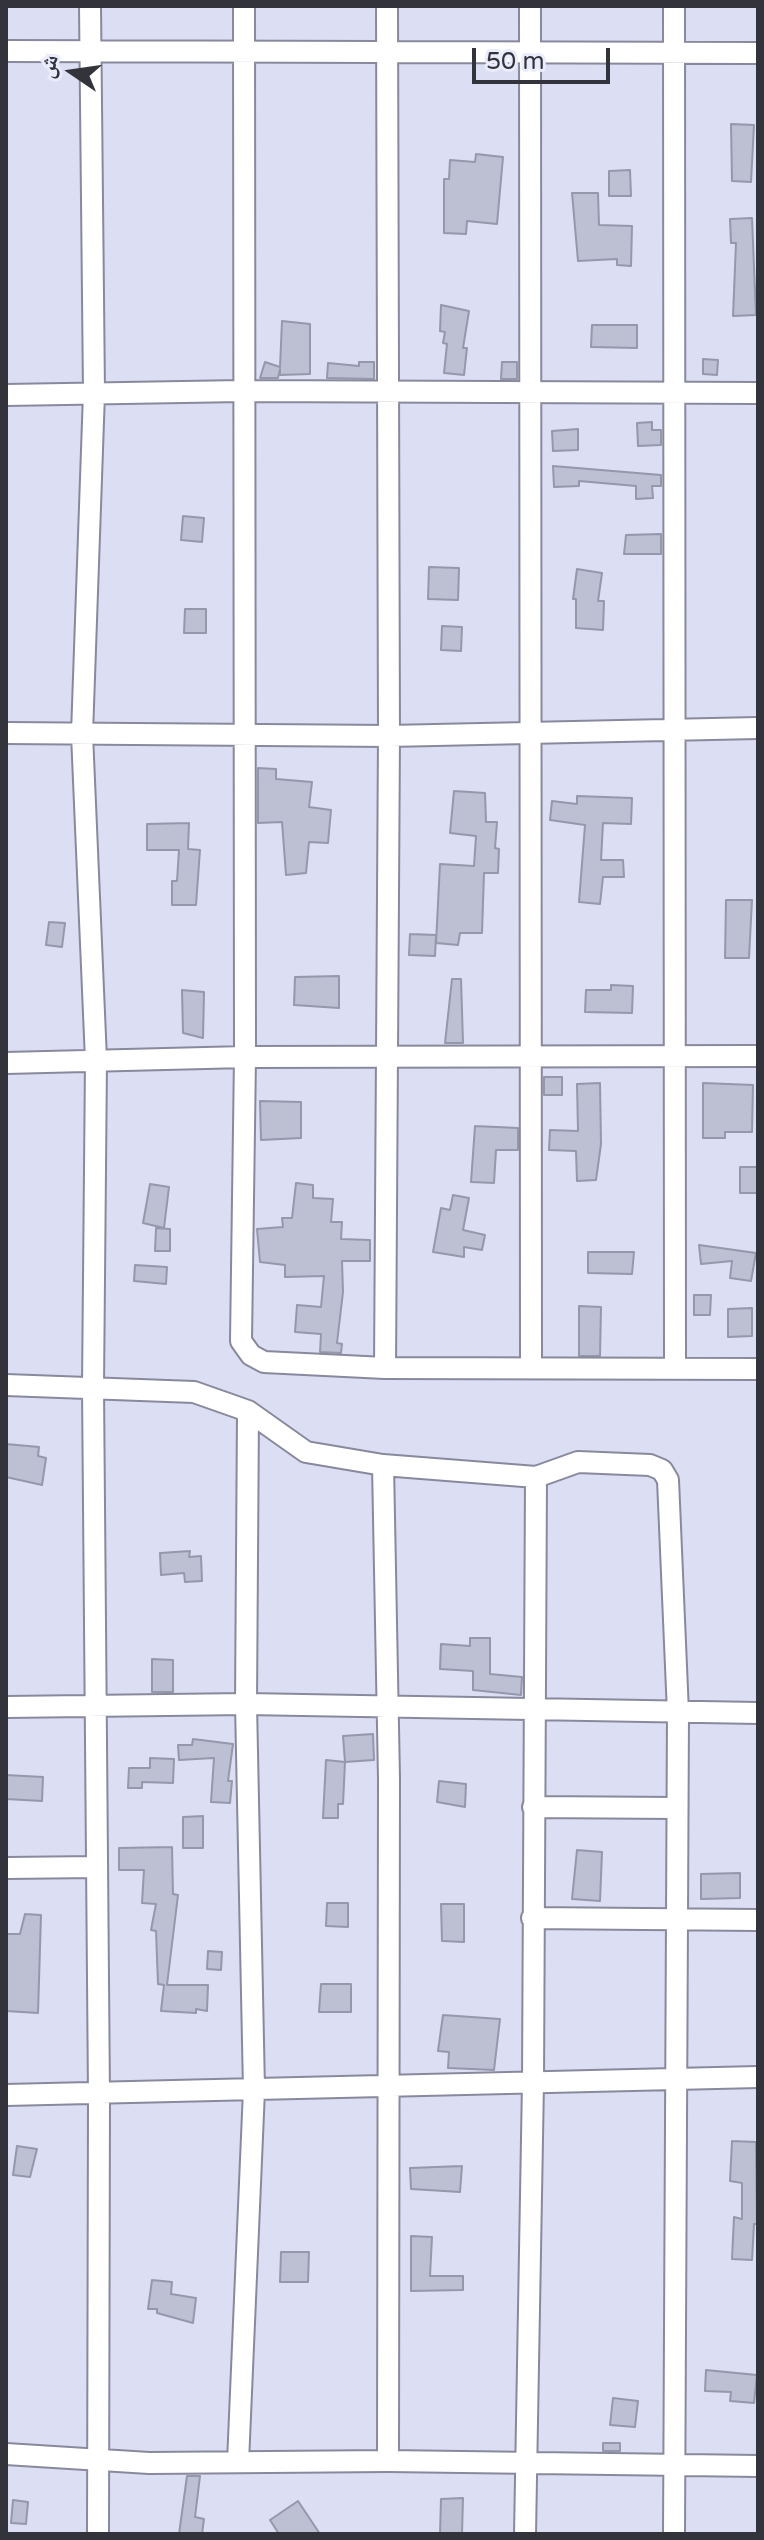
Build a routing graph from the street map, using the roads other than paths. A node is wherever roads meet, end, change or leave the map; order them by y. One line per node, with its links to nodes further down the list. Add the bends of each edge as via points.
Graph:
1 (90, 6): 6 (street)
2 (244, 6): 8 (street)
3 (387, 6): 9 (street)
4 (530, 6): 10 (street)
5 (674, 6): 11 (street)
6 (90, 50): 7 (street); 8 (street); 17 (street)
7 (6, 51)
8 (243, 52): 9 (street); 14 (street)
9 (388, 52): 10 (street); 16 (street)
10 (531, 52): 11 (street); 15 (street)
11 (674, 53): 12 (street); 13 (street)
12 (758, 53)
13 (673, 390): 15 (street); 18 (street); 21 (street)
14 (242, 391): 16 (street); 17 (street); 23 (street)
15 (531, 391): 16 (street); 25 (street)
16 (386, 392): 26 (street)
17 (94, 393): 19 (street); 24 (street)
18 (758, 393)
19 (6, 395)
20 (758, 728): 21 (street)
21 (673, 729): 25 (street); 29 (street)
22 (6, 733): 24 (street)
23 (242, 733): 24 (street); 26 (street); 28 (street)
24 (82, 734): 32 (street)
25 (533, 734): 26 (street); 31 (street)
26 (389, 736): 30 (street)
27 (758, 1056): 29 (street)
28 (245, 1057): 30 (street); 32 (street); 35 (street, via 241,1341 264,1362)
29 (675, 1057): 31 (street); 36 (street)
30 (386, 1058): 31 (street); 35 (street)
31 (533, 1058): 34 (street)
32 (96, 1060): 33 (street); 39 (street)
33 (6, 1063)
34 (531, 1366): 35 (street); 36 (street)
35 (385, 1368)
36 (675, 1368): 37 (street)
37 (758, 1369)
38 (6, 1385): 39 (street)
39 (93, 1387): 40 (street, via 194,1392); 44 (street)
40 (248, 1411): 41 (street, via 306,1452); 43 (street)
41 (383, 1465): 42 (street); 45 (street)
42 (536, 1477): 47 (street); 48 (street, via 578,1462 662,1470 668,1480)
43 (246, 1704): 44 (street); 45 (street); 61 (street)
44 (94, 1705): 46 (street); 52 (street)
45 (387, 1706): 47 (street); 60 (street)
46 (6, 1707)
47 (533, 1711): 48 (street); 50 (street)
48 (678, 1713): 49 (street); 51 (street)
49 (758, 1713)
50 (533, 1807): 51 (street); 54 (street)
51 (676, 1808): 55 (street)
52 (96, 1867): 53 (street); 63 (street)
53 (6, 1868)
54 (532, 1918): 55 (street); 59 (street)
55 (679, 1920): 56 (street); 58 (street)
56 (758, 1920)
57 (758, 2077): 58 (street)
58 (679, 2078): 59 (street); 69 (street)
59 (533, 2082): 60 (street); 68 (street)
60 (390, 2085): 61 (street); 65 (street)
61 (254, 2090): 63 (street); 67 (street)
62 (6, 2095): 63 (street)
63 (99, 2096): 66 (street)
64 (6, 2454): 66 (street)
65 (388, 2461): 67 (street); 68 (street)
66 (97, 2462): 67 (street); 71 (street)
67 (238, 2462)
68 (526, 2462): 69 (street); 72 (street)
69 (674, 2464): 70 (street); 73 (street)
70 (758, 2466)
71 (98, 2534)
72 (525, 2534)
73 (674, 2534)

